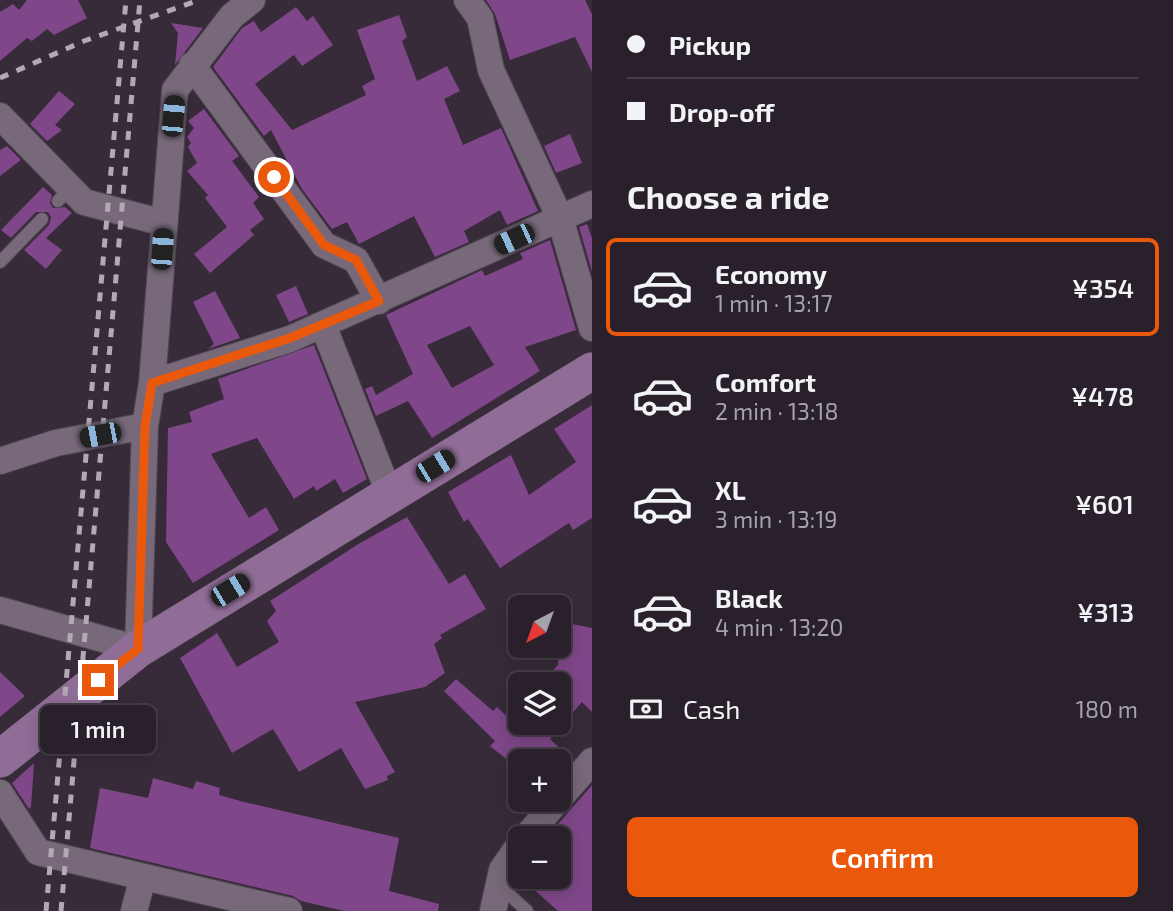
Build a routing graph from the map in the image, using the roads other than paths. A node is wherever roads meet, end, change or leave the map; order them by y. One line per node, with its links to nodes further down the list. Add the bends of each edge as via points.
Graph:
1 (252, 0): 3 (street, via 232,16)
2 (467, 0): 6 (street, via 480,18 491,70)
3 (192, 65): 8 (street, via 175,90); 10 (street, via 324,245 356,260)
4 (0, 116): 8 (street, via 64,194)
5 (592, 204): 6 (street)
6 (559, 218): 10 (street); 12 (street)
7 (42, 219): 9 (lane)
8 (164, 223): 14 (street)
9 (0, 262)
10 (379, 301): 11 (street)
11 (323, 325): 14 (street); 17 (street)
12 (592, 328)
13 (592, 371): 17 (street)
14 (152, 383): 15 (street)
15 (145, 426): 16 (street, via 56,443); 19 (street)
16 (0, 461)
17 (389, 493): 19 (street)
18 (0, 610): 19 (street)
19 (138, 649): 20 (street)
20 (0, 759)
21 (592, 761): 23 (street)
22 (0, 793): 25 (street, via 38,852)
23 (535, 826)
24 (508, 857): 26 (street)
25 (143, 877): 27 (street); 28 (street)
26 (499, 885): 29 (street); 30 (lane)
27 (134, 911)
28 (289, 911)
29 (493, 911)
30 (527, 911)

